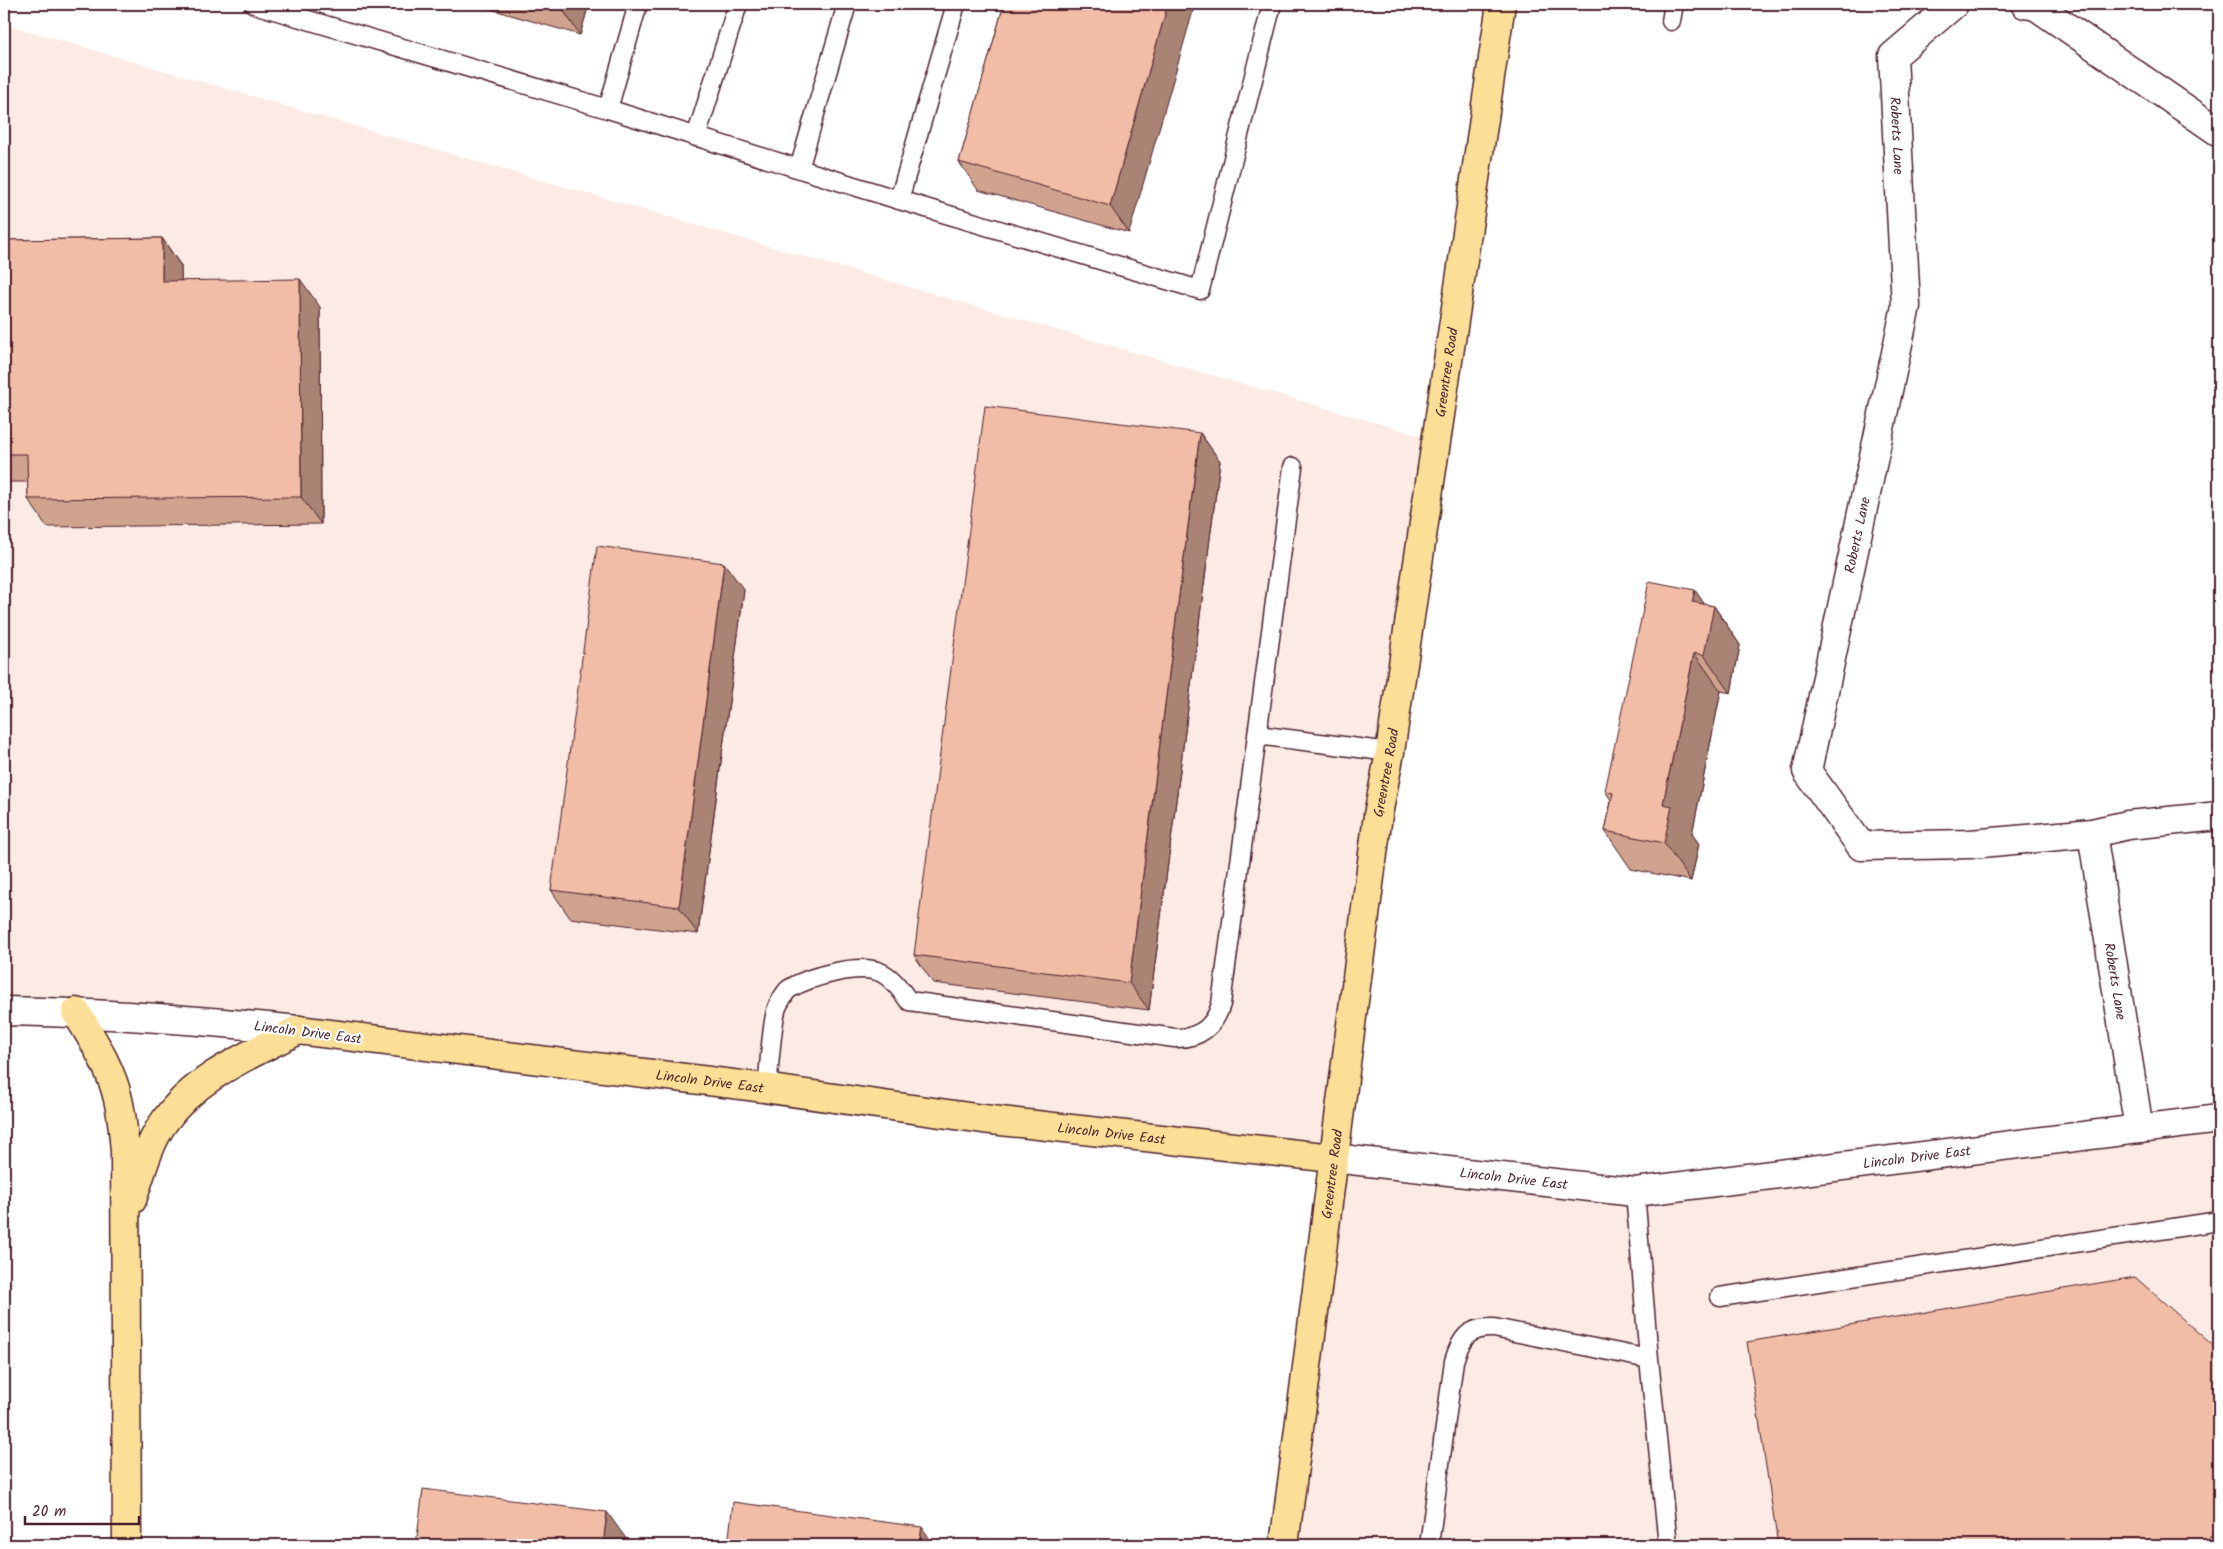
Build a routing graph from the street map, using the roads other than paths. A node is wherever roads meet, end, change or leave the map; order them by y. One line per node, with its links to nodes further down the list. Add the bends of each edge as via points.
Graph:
1 (254, 4): 10 (lane)
2 (638, 4): 10 (lane)
3 (738, 4): 12 (lane)
4 (847, 4): 13 (lane)
5 (956, 4): 14 (lane)
6 (1272, 4): 14 (lane, via 1200,290)
7 (1501, 4): 17 (main road, Greentree Road)
8 (1954, 4): 19 (street, Roberts Lane, via 1893,56 1906,306 1807,771 1860,846 1970,844)
9 (2025, 4): 11 (street, via 2036,6)
10 (608, 109): 12 (lane)
11 (2219, 132)
12 (696, 137): 13 (lane)
13 (799, 169): 14 (lane)
14 (899, 200)
15 (1293, 466): 16 (lane)
16 (1257, 735): 17 (lane); 23 (lane, via 1221,1006 1208,1028 1189,1037 1175,1038 909,1001 897,984 882,973 865,969 846,970 787,990 777,1007)
17 (1390, 752): 26 (main road, Greentree Road, via 1378,815)
18 (2219, 816): 19 (street, Roberts Lane, via 2128,825)
19 (2092, 833): 25 (street, Roberts Lane)
20 (4, 1012): 21 (street, Lincoln Drive East)
21 (76, 1012): 22 (street, Lincoln Drive East, via 194,1019); 28 (main road, via 114,1082 125,1151)
22 (298, 1030): 23 (main road, Lincoln Drive East); 28 (main road, via 208,1077 180,1102 163,1123 150,1149)
23 (767, 1089): 26 (main road, Lincoln Drive East, via 983,1119)
24 (2219, 1120): 25 (street, Lincoln Drive East)
25 (2139, 1129): 27 (street, Lincoln Drive East)
26 (1333, 1158): 27 (street, Lincoln Drive East); 33 (main road, Greentree Road)
27 (1635, 1192): 31 (lane)
28 (127, 1215): 32 (main road)
29 (2219, 1221): 30 (lane)
30 (1720, 1297)
31 (1648, 1359): 34 (lane, via 1494,1328 1477,1328 1470,1332 1454,1361); 35 (lane)
32 (127, 1545)
33 (1284, 1545)
34 (1429, 1545)
35 (1668, 1545)

